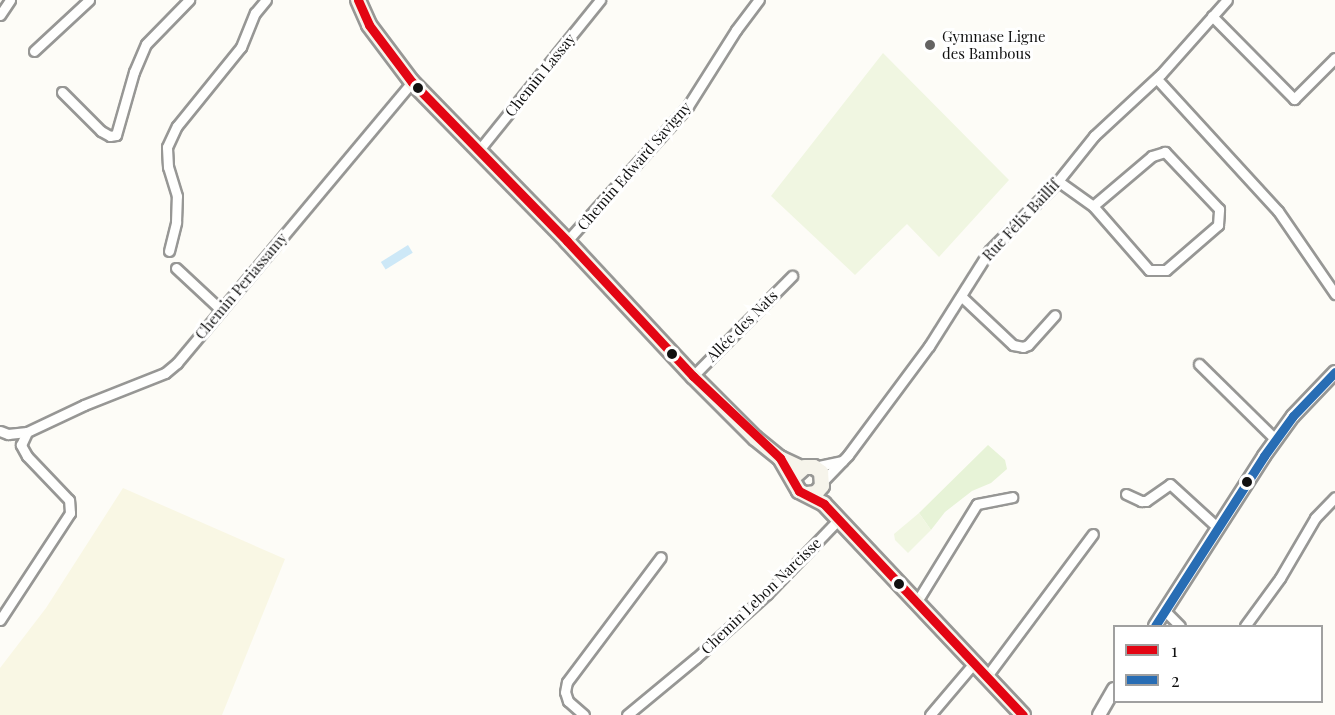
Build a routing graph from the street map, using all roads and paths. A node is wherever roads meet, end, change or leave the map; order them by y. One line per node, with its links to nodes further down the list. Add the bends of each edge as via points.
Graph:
1 (10, 0): 9 (street)
2 (89, 0): 11 (street)
3 (189, 0): 15 (street, via 146,44 116,135 101,131)
4 (266, 0): 20 (street, via 255,13 241,47 177,126 167,147 168,167 177,196)
5 (358, 0): 14 (main road, via 369,25)
6 (600, 0): 16 (street, Chemin Lassay)
7 (759, 0): 19 (street, Chemin Edward Savigny, via 688,106)
8 (1227, 0): 10 (street, Rue Félix Baillif)
9 (0, 15)
10 (1212, 16): 12 (street, via 1294,99); 13 (street, Rue Félix Baillif)
11 (34, 51)
12 (1335, 58)
13 (1157, 79): 17 (street, Rue Félix Baillif, via 1094,136); 23 (street, via 1278,211)
14 (412, 82): 16 (main road); 25 (street, Chemin Periassamy)
15 (62, 92)
16 (479, 150): 19 (main road)
17 (1058, 181): 18 (street); 24 (street, Rue Félix Baillif, via 989,251)
18 (1093, 206): 18 (street, via 1149,270 1166,270 1218,225 1218,209 1165,152 1152,156)
19 (567, 241): 29 (main road)
20 (169, 251)
21 (177, 268): 25 (street)
22 (792, 276): 29 (street, Allée des Nats)
23 (1335, 294)
24 (961, 296): 26 (street, via 1013,345 1028,345); 34 (street, Rue Félix Baillif, via 929,346)
25 (221, 310): 31 (street, Chemin Periassamy, via 165,373)
26 (1055, 315)
27 (1199, 364): 32 (street)
28 (1335, 372): 32 (street)
29 (693, 376): 33 (main road)
30 (0, 430): 31 (street, Chemin Periassamy, via 8,434)
31 (27, 432): 49 (street, via 21,445 69,500 70,513)
32 (1276, 440): 44 (street)
33 (780, 459): 35 (main road); 36 (main road)
34 (842, 461): 35 (street); 37 (street, Rue Félix Baillif)
35 (808, 468): 36 (main road, via 796,474); 37 (main road, via 820,472)
36 (795, 483): 38 (main road, via 799,491)
37 (822, 484): 38 (main road, via 816,493); 42 (main road)
38 (807, 494): 42 (main road)
39 (1126, 494): 44 (street, via 1146,501 1170,484)
40 (1012, 497): 47 (street, via 977,504)
41 (1335, 497): 52 (street, via 1316,518)
42 (824, 504): 43 (main road)
43 (837, 521): 47 (main road); 57 (street, Chemin Lebon Narcisse, via 767,594)
44 (1218, 528): 48 (street)
45 (1093, 534): 54 (street)
46 (661, 557): 56 (street, via 567,682 568,701)
47 (916, 603): 53 (main road)
48 (1165, 611): 50 (street); 51 (street)
49 (0, 620)
50 (1156, 625)
51 (1178, 625)
52 (1246, 625)
53 (975, 662): 54 (main road); 58 (street)
54 (987, 676): 59 (main road)
55 (1113, 691): 60 (street)
56 (584, 715)
57 (627, 715)
58 (930, 715)
59 (1023, 715)
60 (1099, 715)

